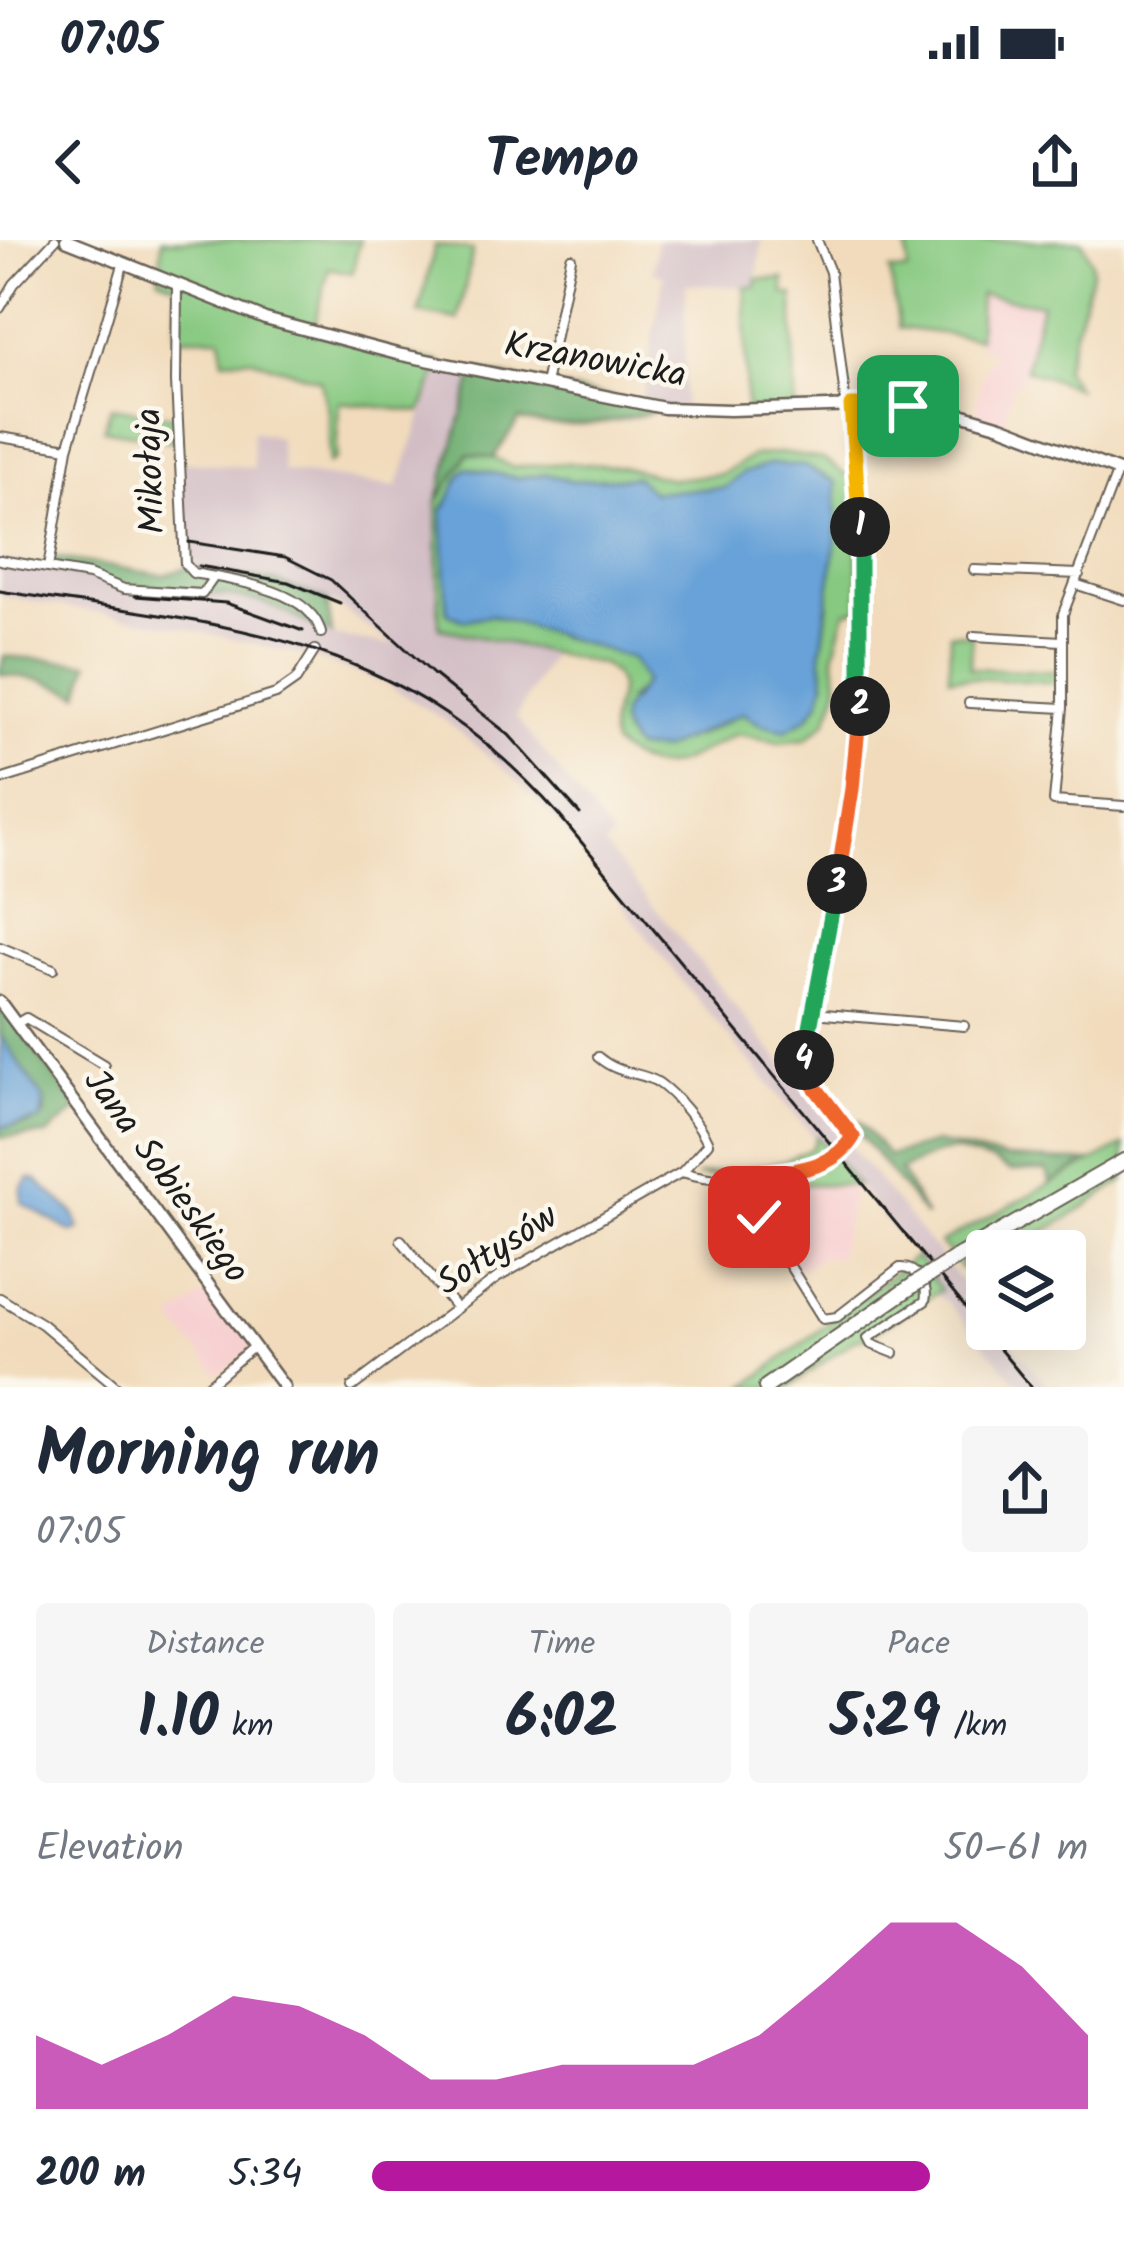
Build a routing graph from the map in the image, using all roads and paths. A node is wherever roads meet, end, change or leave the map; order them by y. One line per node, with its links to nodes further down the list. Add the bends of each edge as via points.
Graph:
1 (55, 240): 7 (street)
2 (66, 240): 5 (street, Krzanowicka)
3 (817, 240): 9 (street, via 831,277)
4 (571, 259): 8 (street)
5 (123, 266): 6 (street, Krzanowicka); 11 (street)
6 (177, 286): 8 (street, Krzanowicka, via 313,334); 17 (street, Mikołaja, via 183,554 190,571)
7 (0, 308)
8 (544, 385): 9 (street, Krzanowicka, via 683,409)
9 (848, 407): 12 (street, Krzanowicka, via 961,413); 31 (street, via 862,569 858,744)
10 (0, 436): 11 (street)
11 (68, 448): 14 (street)
12 (1121, 471): 16 (street)
13 (0, 560): 14 (street)
14 (48, 568): 17 (street, via 124,589 189,595 202,594)
15 (974, 570): 16 (street)
16 (1079, 574): 18 (street)
17 (214, 577): 20 (street, via 266,588 312,614)
18 (1075, 584): 19 (street); 22 (street)
19 (1124, 600)
20 (321, 634)
21 (974, 635): 22 (street)
22 (1062, 641): 25 (street)
23 (315, 650): 26 (street, via 276,694)
24 (969, 704): 25 (street)
25 (1063, 708): 27 (street, via 1054,801)
26 (0, 780)
27 (1124, 806)
28 (0, 947): 29 (street)
29 (53, 969)
30 (0, 1002): 32 (street, Jana Sobieskiego)
31 (813, 1013): 33 (street); 38 (street, bridge, via 803,1069 852,1134 849,1145 805,1170)
32 (16, 1024): 35 (street, via 26,1018); 42 (street, Jana Sobieskiego)
33 (964, 1026)
34 (598, 1057): 37 (street, via 613,1070 657,1081 701,1129 708,1143)
35 (104, 1065)
36 (1124, 1160): 48 (main road, bridge, via 960,1255)
37 (682, 1172): 38 (street); 41 (street, Sołtysów)
38 (735, 1178): 43 (street, via 823,1319 837,1317 900,1268 915,1273 925,1301 868,1338)
39 (401, 1240): 41 (street)
40 (0, 1298): 44 (street)
41 (456, 1308): 47 (street, Sołtysów)
42 (253, 1347): 45 (street); 46 (street, Jana Sobieskiego)
43 (894, 1353)
44 (117, 1387)
45 (206, 1387)
46 (284, 1387)
47 (352, 1387)
48 (766, 1387)

